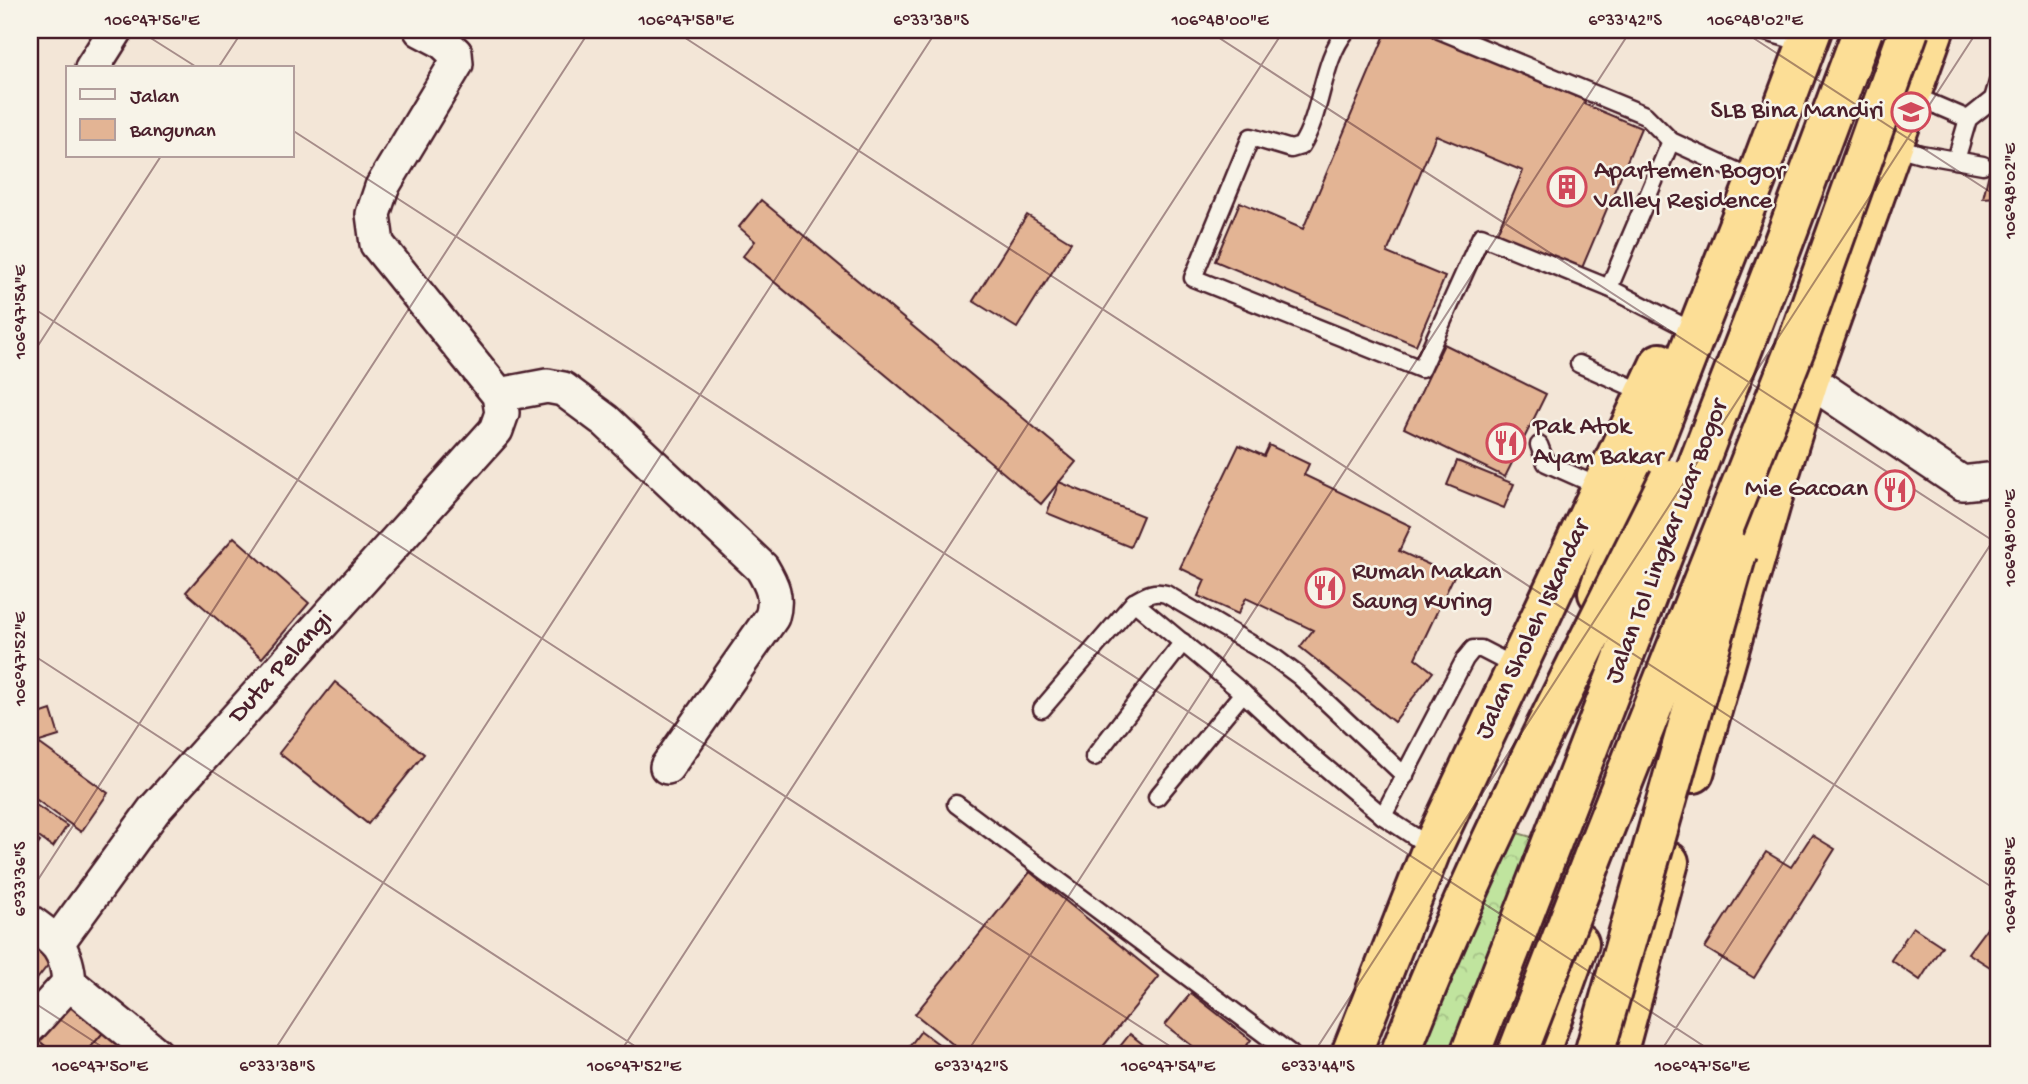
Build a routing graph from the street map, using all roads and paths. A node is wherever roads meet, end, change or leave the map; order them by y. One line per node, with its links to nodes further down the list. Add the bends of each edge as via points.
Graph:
1 (116, 30): 10 (street)
2 (421, 30): 26 (street, via 455,53 456,64 382,187 373,214 377,244)
3 (1347, 30): 21 (lane, via 1336,46 1301,146 1291,149 1251,137 1193,278 1421,369 1481,236)
4 (1439, 30): 14 (lane, via 1645,115)
5 (1759, 30): 9 (lane)
6 (1863, 30): 20 (highway, Jalan Tol Lingkar Luar Bogor, bridge)
7 (1909, 30): 24 (highway, Jalan Tol Lingkar Luar Bogor, bridge)
8 (1934, 30): 12 (highway)
9 (1810, 37): 18 (highway, Jalan Sholeh Iskandar)
10 (93, 66)
11 (1998, 82): 13 (lane, via 1993,99)
12 (1912, 95): 13 (lane); 15 (highway)
13 (1968, 119): 16 (lane)
14 (1671, 141): 18 (lane); 21 (lane)
15 (1893, 146): 16 (lane); 24 (highway)
16 (1956, 160): 17 (lane)
17 (1983, 165)
18 (1756, 180): 19 (highway, Jalan Sholeh Iskandar)
19 (1742, 216): 22 (highway, Jalan Sholeh Iskandar); 31 (highway, Jalan Sholeh Iskandar)
20 (1780, 252): 52 (highway, bridge, via 1502,818); 54 (highway, Jalan Tol Lingkar Luar Bogor, bridge)
21 (1609, 288): 22 (lane)
22 (1679, 324): 25 (highway, Jalan Sholeh Iskandar)
23 (1579, 364): 25 (lane)
24 (1802, 365): 28 (highway); 29 (street, via 1962,483); 55 (highway, Jalan Tol Lingkar Luar Bogor, bridge, via 1594,855); 57 (highway, bridge)
25 (1645, 393): 30 (highway, Jalan Sholeh Iskandar)
26 (499, 396): 39 (street, via 547,386 578,399 762,568 771,584 776,603 772,617); 46 (street, Duta Pelangi, via 502,413 496,430 153,810)
27 (1539, 445): 30 (lane, via 1546,463)
28 (1778, 479): 33 (highway); 58 (highway)
29 (1998, 479)
30 (1600, 487): 35 (highway, Jalan Sholeh Iskandar)
31 (1600, 589): 33 (highway); 53 (highway, Jalan Sholeh Iskandar)
32 (1134, 602): 34 (lane); 37 (lane); 40 (lane, via 1157,591 1166,594 1275,658)
33 (1696, 627): 56 (highway)
34 (1182, 642): 36 (lane); 38 (lane)
35 (1518, 668): 40 (lane, via 1474,649); 44 (highway, Jalan Sholeh Iskandar)
36 (1243, 693): 41 (lane); 43 (lane)
37 (1042, 709)
38 (1094, 757)
39 (667, 767)
40 (1405, 776): 43 (lane)
41 (1157, 797)
42 (956, 804): 50 (lane)
43 (1383, 816): 44 (lane)
44 (1432, 848): 51 (highway, Jalan Sholeh Iskandar)
45 (30, 922): 46 (street)
46 (57, 943): 47 (street)
47 (69, 983): 48 (street); 49 (street)
48 (30, 1026)
49 (156, 1054)
50 (1291, 1054)
51 (1351, 1054)
52 (1400, 1054)
53 (1417, 1054)
54 (1470, 1054)
55 (1517, 1054)
56 (1539, 1054)
57 (1594, 1054)
58 (1617, 1054)

